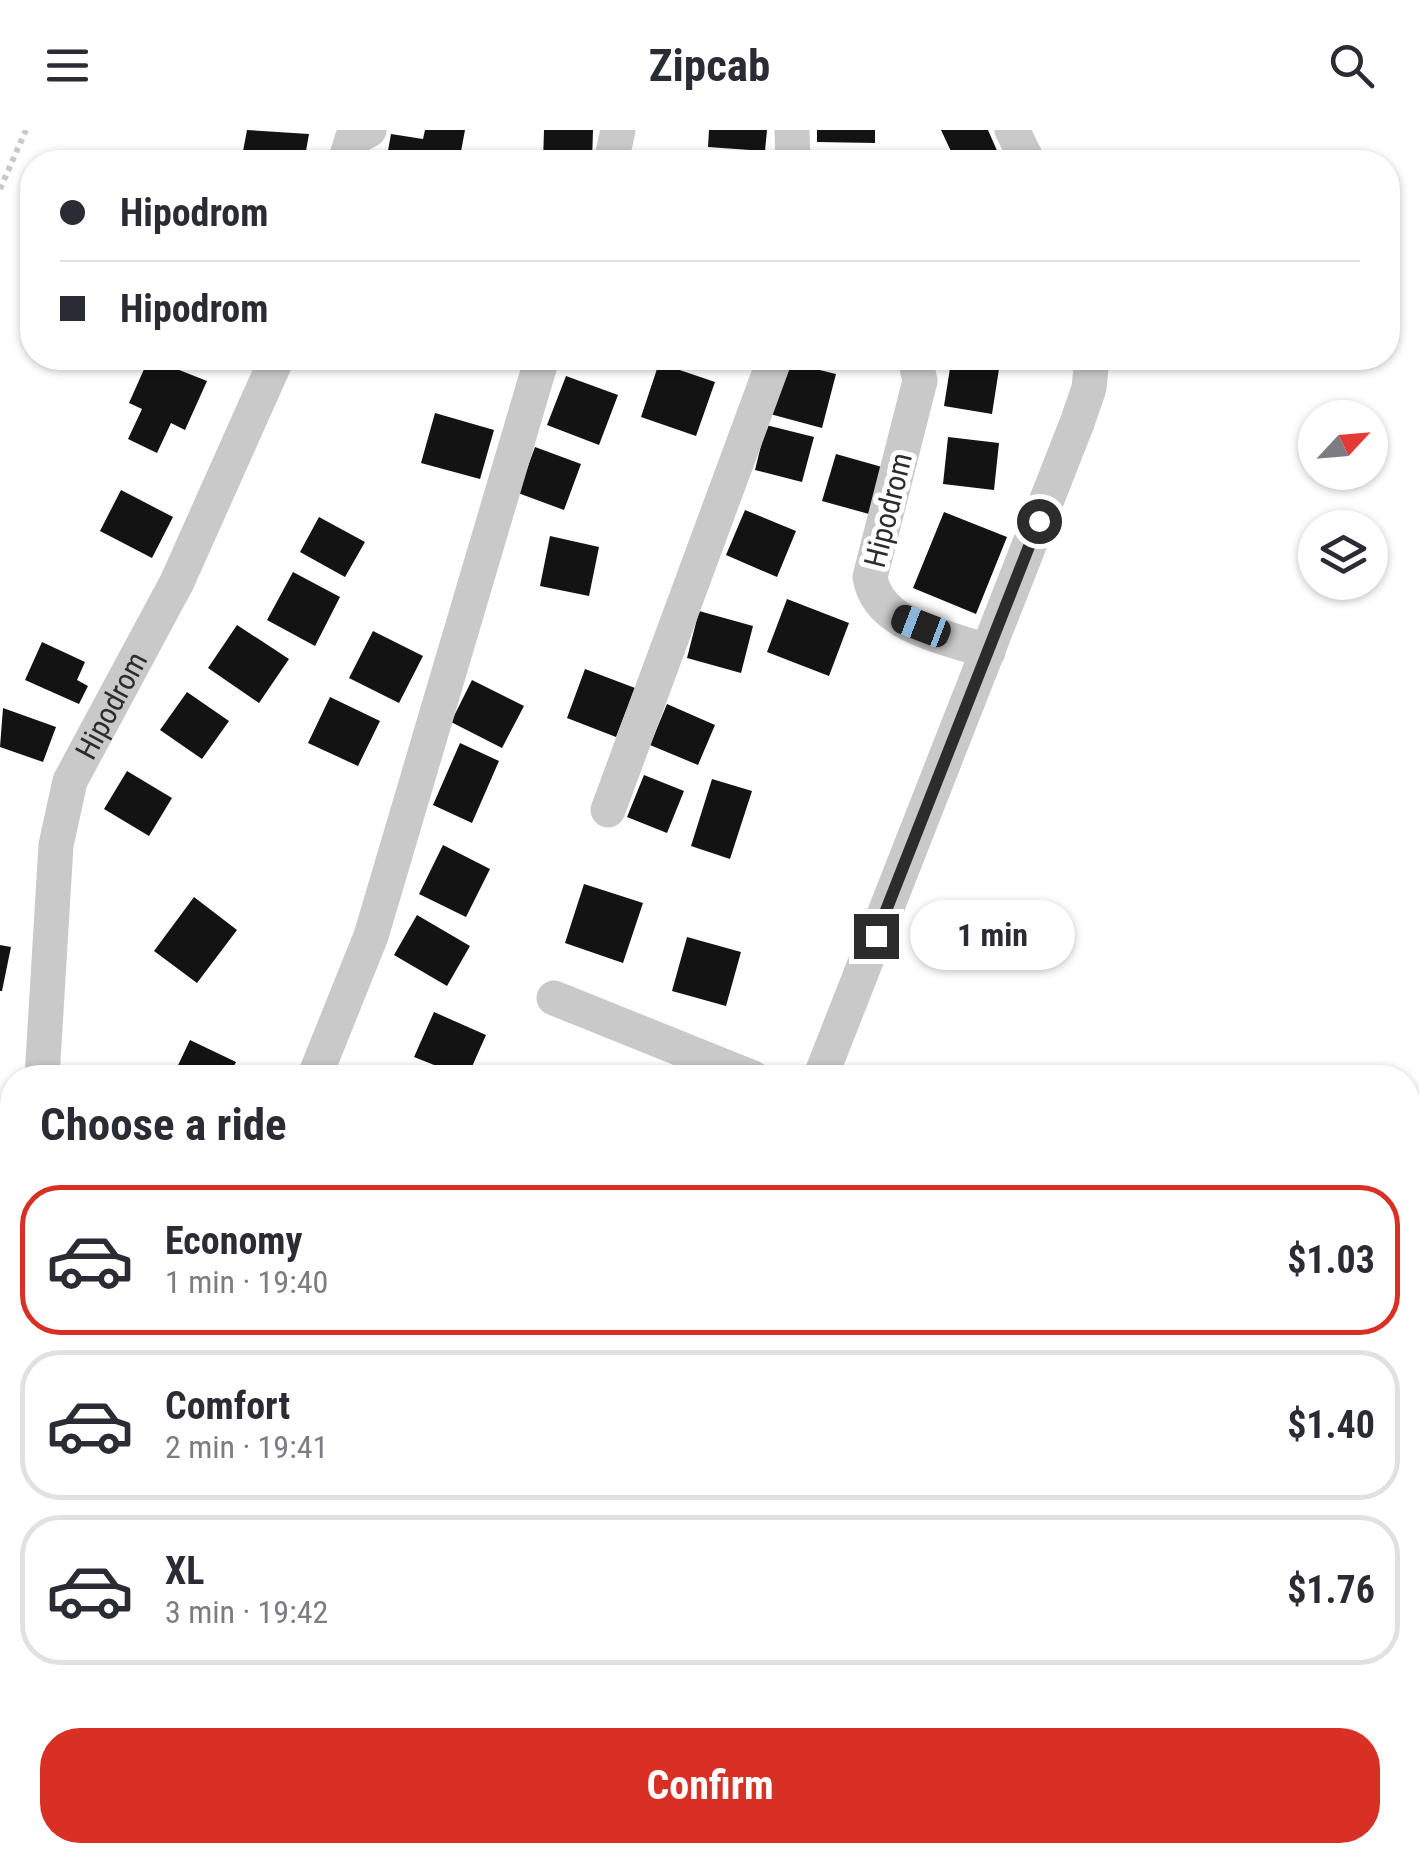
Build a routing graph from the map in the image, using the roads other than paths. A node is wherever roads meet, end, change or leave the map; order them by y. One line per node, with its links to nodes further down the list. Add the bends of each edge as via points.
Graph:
1 (272, 370): 9 (street, Hipodrom, via 178,582 70,781 56,845)
2 (538, 370): 10 (street, via 371,936)
3 (770, 370): 7 (street)
4 (918, 370): 6 (street, Hipodrom, via 872,590 888,614)
5 (1090, 370): 6 (street, via 1077,424)
6 (988, 652): 12 (street)
7 (608, 810)
8 (554, 998): 11 (street)
9 (43, 1065)
10 (319, 1065)
11 (721, 1065)
12 (825, 1065)

